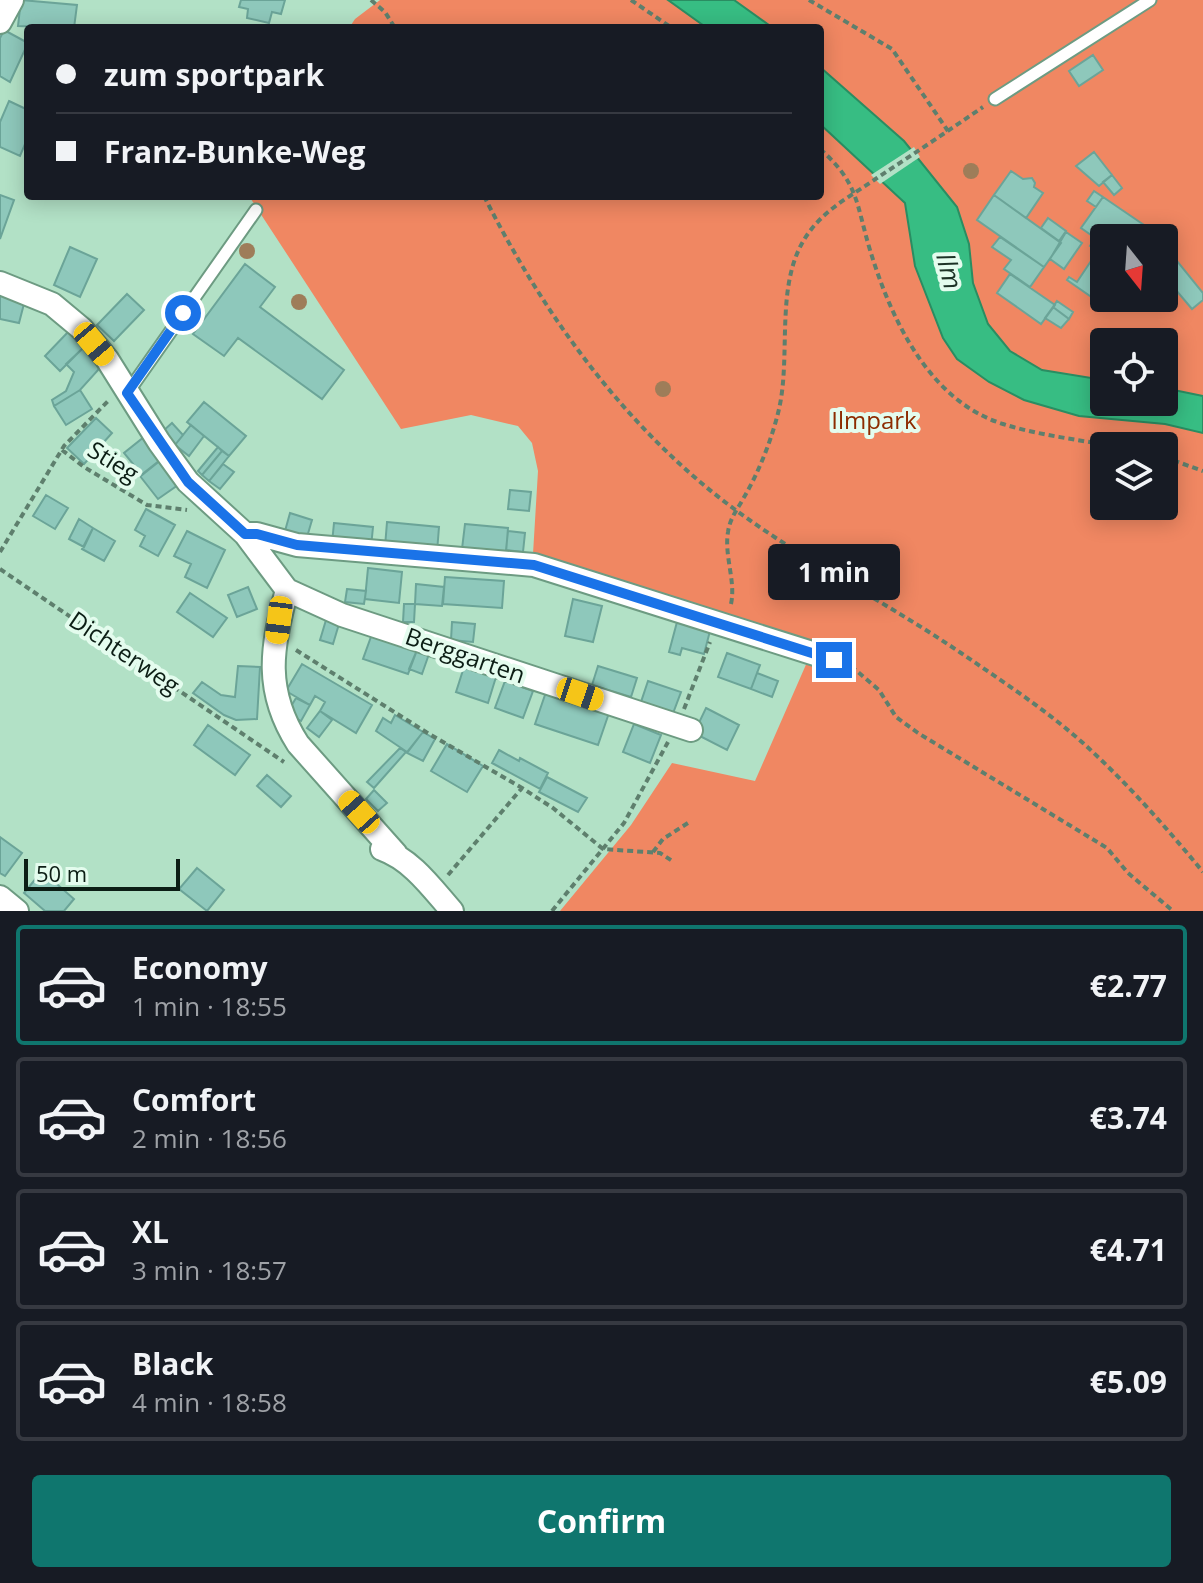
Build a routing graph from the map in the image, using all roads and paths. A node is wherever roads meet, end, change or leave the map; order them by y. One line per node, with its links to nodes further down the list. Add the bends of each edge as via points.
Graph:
1 (12, 0): 6 (street)
2 (372, 0): 7 (path)
3 (631, 0): 8 (path)
4 (809, 0): 10 (path, via 892,49)
5 (1150, 0): 9 (lane)
6 (0, 22)
7 (391, 22)
8 (666, 24)
9 (991, 102): 10 (path)
10 (948, 131): 12 (path)
11 (824, 153): 12 (path)
12 (855, 192): 17 (path, via 890,302 918,357 940,384 1003,424); 22 (path, via 819,221 795,262 779,411 760,464)
13 (486, 200): 22 (path, via 534,286 592,368 637,421)
14 (256, 210): 16 (lane)
15 (0, 283): 16 (street, via 67,315 107,359)
16 (125, 389): 18 (path, Stieg); 23 (street, via 188,482)
17 (1090, 442)
18 (63, 448): 21 (path, Stieg); 24 (path)
19 (1178, 462): 20 (path)
20 (1203, 471)
21 (147, 505)
22 (735, 509): 27 (path, via 728,533 732,598 730,610); 39 (path, via 961,653 1051,718 1103,763)
23 (245, 534): 26 (street); 27 (street, via 297,545 534,565)
24 (0, 552)
25 (0, 569): 31 (path, Dichterweg)
26 (287, 590): 28 (street); 30 (street, Berggarten, via 342,615)
27 (717, 622): 29 (street)
28 (277, 638): 32 (path); 37 (street, via 273,677 284,723)
29 (834, 660): 45 (path, via 854,667 879,690 896,717 918,733 1107,848)
30 (691, 730)
31 (248, 736)
32 (522, 788): 35 (path); 40 (path)
33 (691, 821): 36 (path)
34 (373, 846): 37 (street)
35 (603, 849): 36 (path); 44 (path)
36 (652, 852): 38 (path)
37 (396, 854): 40 (street)
38 (674, 862)
39 (1203, 872)
40 (434, 891): 43 (street)
41 (0, 897): 42 (street)
42 (17, 911)
43 (452, 911)
44 (552, 911)
45 (1173, 911)

